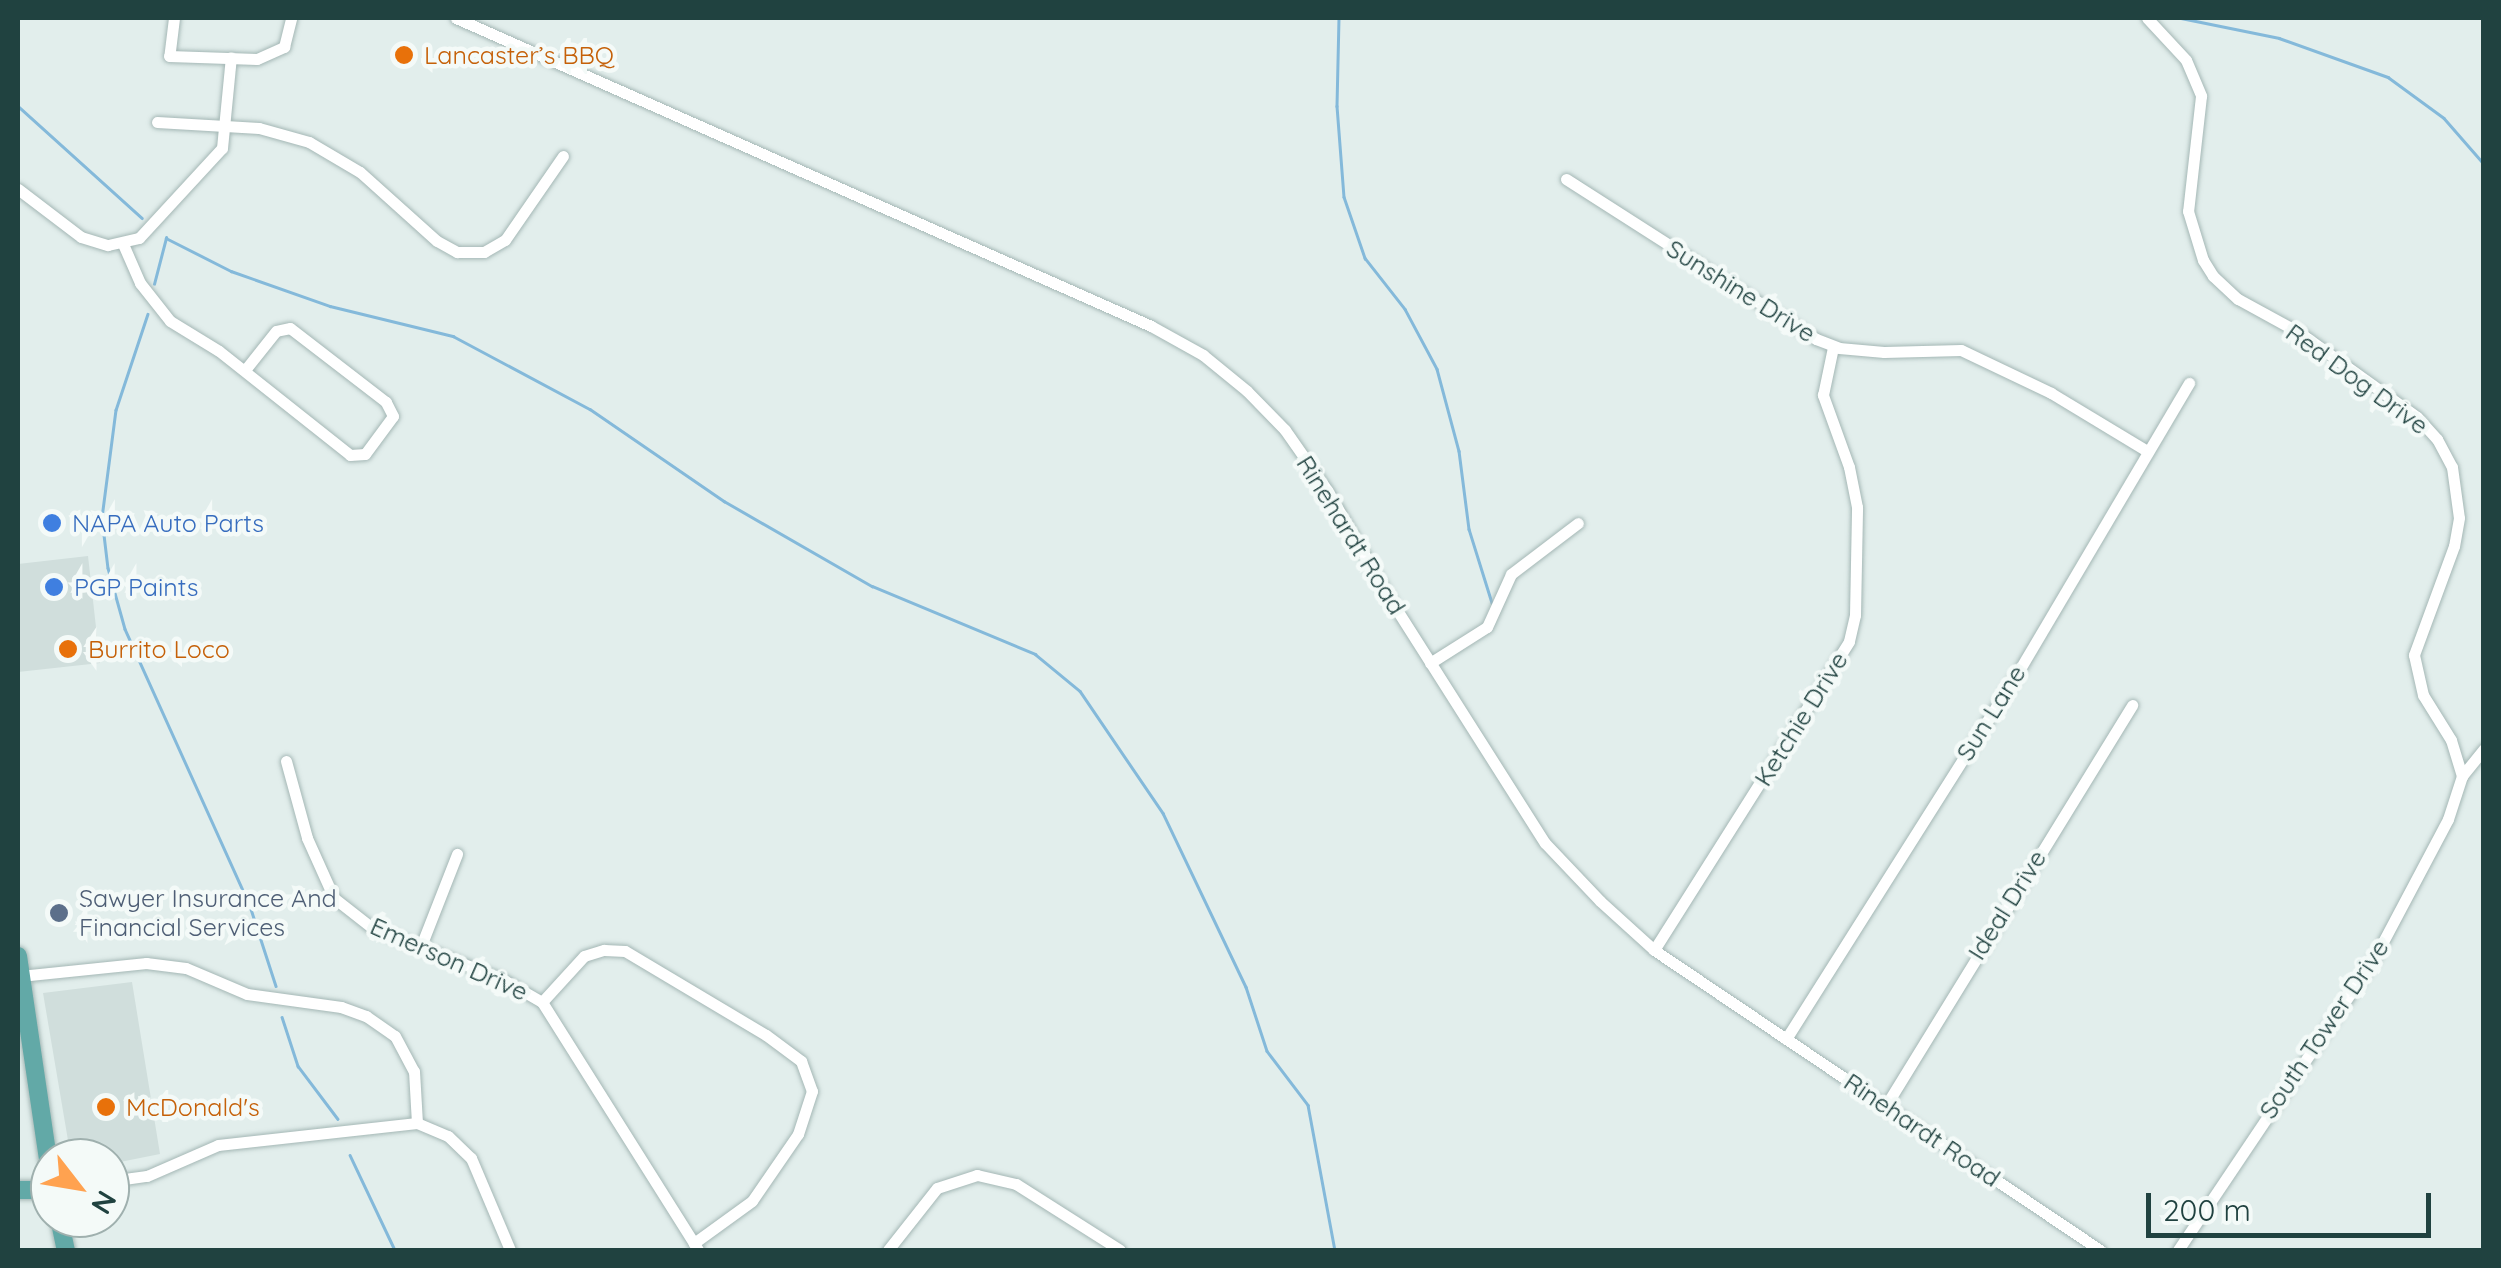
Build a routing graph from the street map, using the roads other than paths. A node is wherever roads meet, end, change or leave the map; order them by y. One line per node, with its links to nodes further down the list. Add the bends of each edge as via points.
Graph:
1 (174, 18): 5 (street, via 169,56)
2 (291, 18): 5 (street, via 284,47 271,56)
3 (456, 18): 17 (street, Rinehardt Road, via 1151,326 1203,355 1285,430)
4 (2147, 18): 21 (street, Red Dog Drive, via 2186,60 2201,96 2187,197 2202,260 2238,299 2417,417 2452,468 2459,518 2454,546 2414,656 2423,695 2451,740)
5 (231, 57): 7 (street)
6 (157, 122): 7 (street)
7 (226, 126): 8 (street, via 281,132 328,151 458,252 484,252 505,240); 11 (street, via 213,161 152,229)
8 (563, 156)
9 (1566, 179): 12 (street, Sunshine Drive, via 1786,324)
10 (18, 188): 11 (street, via 81,238)
11 (123, 244): 13 (street, via 153,304 170,322)
12 (1833, 347): 15 (street, Sunshine Drive, via 1961,350 2051,393); 24 (street, Ketchie Drive, via 1823,395 1857,507 1850,642)
13 (244, 370): 13 (street, via 350,455 365,454 393,416 386,402 290,328 276,331)
14 (2189, 382): 15 (street, Sun Lane)
15 (2147, 451): 28 (street, Sun Lane, via 2014,679)
16 (1578, 523): 17 (street, via 1510,574 1487,626)
17 (1430, 663): 24 (street, Rinehardt Road, via 1545,842)
18 (2132, 706): 29 (street, Ideal Drive)
19 (2484, 749): 21 (street, South Tower Drive)
20 (286, 762): 23 (street, Emerson Drive, via 307,838 334,898 371,927)
21 (2462, 776): 38 (street, South Tower Drive, via 2452,810 2375,957)
22 (457, 854): 23 (street)
23 (421, 946): 27 (street, Emerson Drive)
24 (1654, 950): 28 (street, Rinehardt Road)
25 (18, 956): 26 (main road)
26 (20, 976): 30 (street, via 146,963 186,968 247,994 341,1006 394,1036 414,1071); 31 (main road)
27 (542, 1002): 33 (street, Emerson Drive); 33 (street, via 584,956 625,951 801,1061 812,1091 798,1134 752,1201)
28 (1786, 1039): 29 (street, Rinehardt Road)
29 (1885, 1107): 37 (street, Rinehardt Road)
30 (417, 1123): 32 (street, via 218,1145); 34 (street, via 448,1136 471,1158)
31 (45, 1138)
32 (130, 1178)
33 (696, 1247)
34 (510, 1250)
35 (888, 1250): 36 (street, via 937,1188 977,1175 1016,1184)
36 (1120, 1250)
37 (2100, 1250)
38 (2178, 1250)

